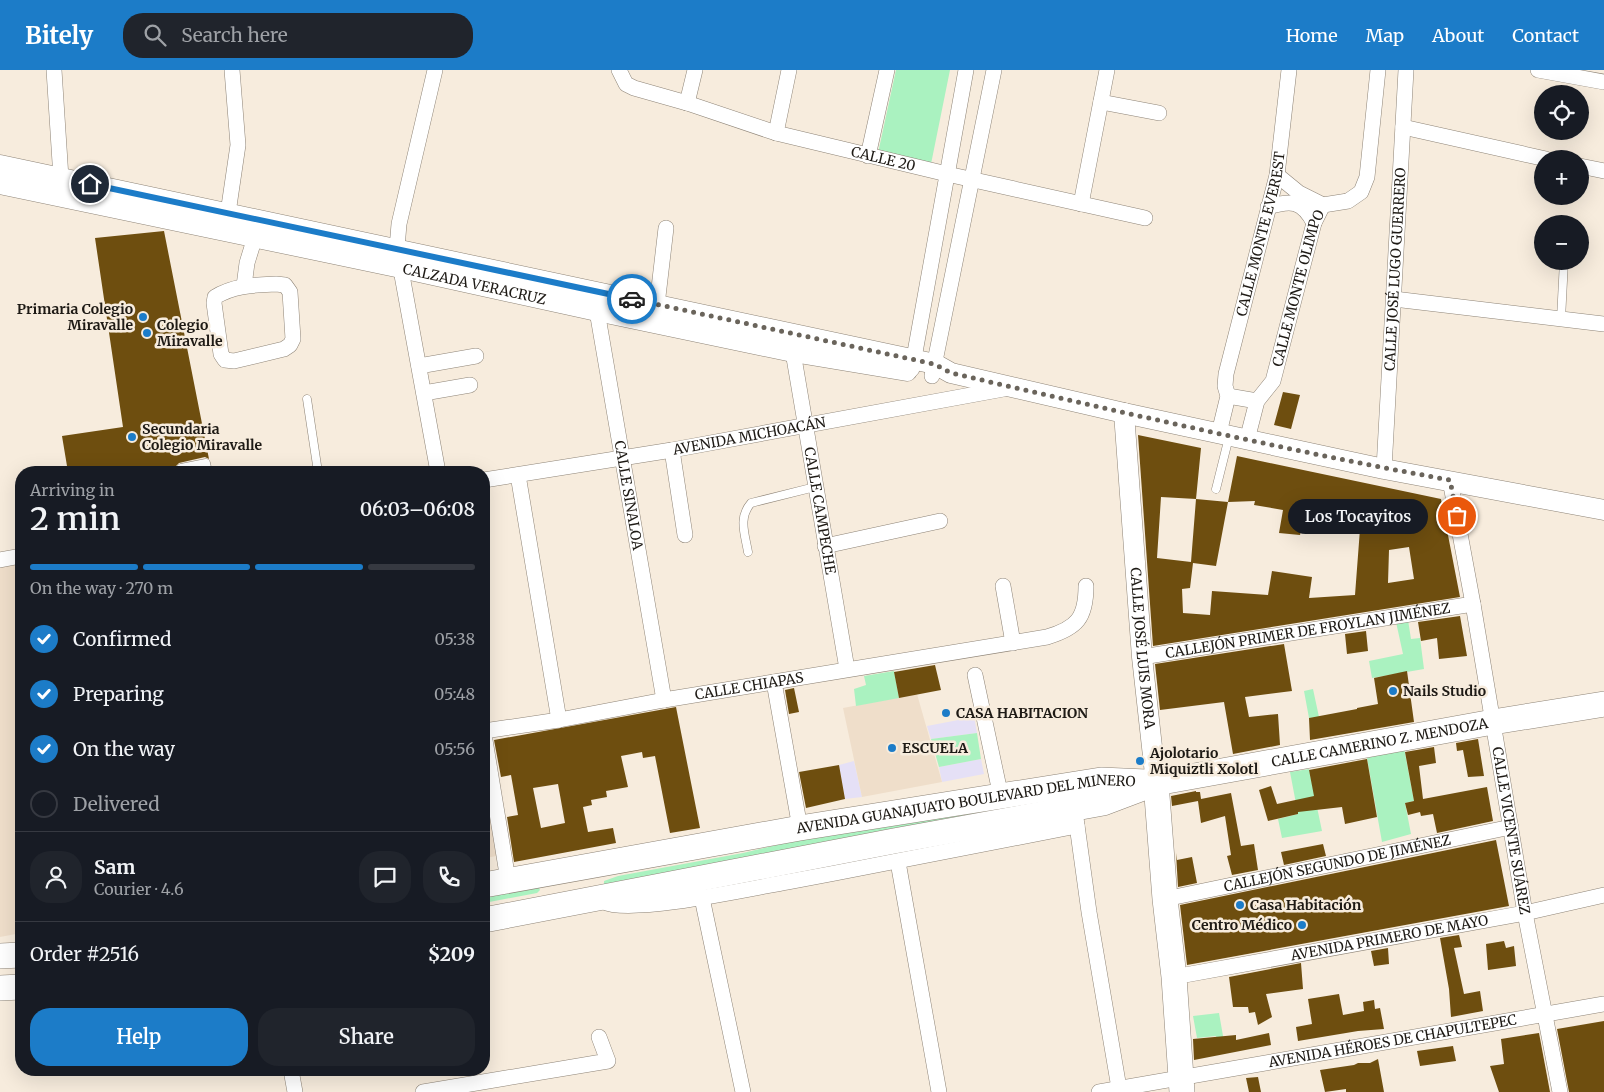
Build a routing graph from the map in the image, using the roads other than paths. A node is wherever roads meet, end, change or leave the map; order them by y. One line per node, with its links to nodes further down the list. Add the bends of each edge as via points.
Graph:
1 (54, 70): 28 (street)
2 (232, 70): 36 (street, via 238,145)
3 (435, 70): 41 (street, via 401,217)
4 (620, 70): 17 (street, CALLE 20, via 626,84 634,88)
5 (695, 70): 17 (street)
6 (788, 70): 20 (street)
7 (887, 70): 21 (street)
8 (966, 70): 26 (street)
9 (994, 70): 29 (street)
10 (1107, 70): 16 (street)
11 (1289, 70): 27 (street, CALLE MONTE EVEREST)
12 (1378, 70): 33 (street, CALLE MONTE OLIMPO, via 1367,177 1361,192 1348,201)
13 (1406, 70): 19 (street, CALLE JOSÉ LUGO GUERRERO)
14 (1538, 70): 15 (street)
15 (1604, 82)
16 (1101, 102): 18 (street); 32 (street)
17 (687, 103): 20 (street, CALLE 20)
18 (1159, 113)
19 (1403, 127): 22 (street); 45 (street, CALLE JOSÉ LUGO GUERRERO)
20 (776, 133): 21 (street, CALLE 20)
21 (868, 156): 26 (street, CALLE 20)
22 (1534, 156)
23 (0, 165): 28 (street, CALZADA VERACRUZ)
24 (1589, 168): 25 (street)
25 (1604, 171)
26 (947, 174): 29 (street, CALLE 20); 53 (street)
27 (1277, 175): 33 (street, via 1299,193); 34 (street, CALLE MONTE EVEREST)
28 (61, 178): 31 (street, CALZADA VERACRUZ)
29 (972, 180): 32 (street, CALLE 20); 54 (street)
30 (0, 184): 31 (street, CALZADA VERACRUZ)
31 (116, 198): 35 (street, CALZADA VERACRUZ)
32 (1081, 204): 37 (street, CALLE 20)
33 (1323, 205): 38 (street, CALLE MONTE OLIMPO)
34 (1268, 207): 38 (street, via 1294,203 1303,207); 58 (street, CALLE MONTE EVEREST, via 1226,374 1224,386)
35 (161, 208): 36 (street, CALZADA VERACRUZ); 40 (street, CALZADA VERACRUZ)
36 (228, 213): 41 (street, CALZADA VERACRUZ)
37 (1145, 218)
38 (1314, 222): 60 (street, CALLE MONTE OLIMPO, via 1273,381)
39 (666, 228): 47 (street)
40 (255, 237): 42 (street, CALZADA VERACRUZ); 44 (street)
41 (397, 248): 42 (street); 46 (street, CALZADA VERACRUZ)
42 (401, 268): 46 (street, CALZADA VERACRUZ); 52 (street)
43 (1564, 270): 48 (lane)
44 (244, 286): 44 (street, via 215,297 221,354 225,360 234,361 284,349 293,339 290,292 286,285)
45 (1394, 299): 48 (street); 70 (street, CALLE JOSÉ LUGO GUERRERO)
46 (598, 302): 47 (street, CALZADA VERACRUZ); 50 (street, CALZADA VERACRUZ); 65 (street, CALLE SINALOA)
47 (657, 305): 53 (street, CALZADA VERACRUZ)
48 (1561, 319): 49 (street)
49 (1604, 324)
50 (793, 352): 53 (street, CALZADA VERACRUZ); 62 (street, CALLE CAMPECHE)
51 (476, 356): 52 (street)
52 (419, 366): 57 (street)
53 (913, 366): 54 (street, CALZADA VERACRUZ)
54 (939, 371): 56 (street, CALZADA VERACRUZ)
55 (470, 385): 57 (street)
56 (1014, 387): 61 (street, CALZADA VERACRUZ); 62 (street, AVENIDA MICHOACÁN)
57 (424, 393): 69 (street)
58 (1228, 396): 60 (street); 63 (street, CALLE MONTE EVEREST)
59 (307, 399): 68 (lane)
60 (1257, 401): 63 (street, CALLE MONTE OLIMPO)
61 (1124, 413): 63 (street, CALZADA VERACRUZ); 87 (street, CALLE JOSÉ LUIS MORA)
62 (805, 426): 64 (street, AVENIDA MICHOACÁN); 74 (street, CALLE CAMPECHE)
63 (1232, 436): 70 (street, CALZADA VERACRUZ); 75 (lane)
64 (672, 450): 65 (street, AVENIDA MICHOACÁN); 78 (street)
65 (623, 458): 71 (street, AVENIDA MICHOACÁN); 91 (street, CALLE SINALOA)
66 (191, 466): 67 (lane, via 206,463)
67 (207, 466)
68 (317, 466)
69 (437, 466)
70 (1384, 468): 73 (street, CALZADA VERACRUZ)
71 (518, 475): 72 (street, AVENIDA MICHOACÁN); 93 (street)
72 (490, 479)
73 (1450, 480): 76 (street, CALZADA VERACRUZ); 85 (street, CALLE VICENTE SUÁREZ)
74 (815, 487): 79 (street, CALLE CAMPECHE); 80 (lane, via 751,503 744,511 743,520)
75 (1216, 489)
76 (1604, 510)
77 (940, 521): 79 (street)
78 (685, 535)
79 (826, 546): 88 (street, CALLE CAMPECHE)
80 (748, 552)
81 (15, 557): 82 (street)
82 (0, 560)
83 (1003, 586): 86 (street)
84 (1086, 586): 86 (street, CALLE CHIAPAS, via 1086,600 1076,624 1064,632)
85 (1473, 604): 87 (street, CALLEJÓN PRIMER DE FROYLAN JIMÉNEZ); 94 (street, CALLE VICENTE SUÁREZ)
86 (1014, 644): 88 (street, CALLE CHIAPAS)
87 (1142, 657): 97 (street, CALLE JOSÉ LUIS MORA)
88 (847, 669): 90 (street, CALLE CHIAPAS)
89 (975, 675): 98 (street)
90 (774, 682): 91 (street, CALLE CHIAPAS); 101 (street)
91 (664, 700): 93 (street, CALLE CHIAPAS)
92 (1604, 704): 94 (main road, CALLE CAMERINO Z. MENDOZA)
93 (559, 720): 95 (street, CALLE CHIAPAS)
94 (1493, 722): 97 (main road, CALLE CAMERINO Z. MENDOZA); 100 (street, CALLE VICENTE SUÁREZ)
95 (490, 731)
96 (490, 769): 105 (street)
97 (1156, 783): 99 (main road, AVENIDA GUANAJUATO BOULEVARD DEL MINERO, via 1101,780); 110 (main road, CALLE JOSÉ LUIS MORA)
98 (1000, 797): 99 (main road, AVENIDA GUANAJUATO BOULEVARD DEL MINERO); 101 (main road, AVENIDA GUANAJUATO BOULEVARD DEL MINERO)
99 (1074, 806): 103 (street); 109 (main road, AVENIDA GUANAJUATO BOULEVARD DEL MINERO); 124 (street)
100 (1511, 827): 110 (street, CALLEJÓN SEGUNDO DE JIMÉNEZ); 112 (street, CALLE VICENTE SUÁREZ)
101 (800, 828): 102 (main road, AVENIDA GUANAJUATO BOULEVARD DEL MINERO)
102 (775, 832): 104 (main road, AVENIDA GUANAJUATO BOULEVARD DEL MINERO); 109 (main road, via 723,850 600,873 591,884)
103 (898, 862): 108 (street); 128 (street)
104 (533, 876): 105 (main road, AVENIDA GUANAJUATO BOULEVARD DEL MINERO); 111 (main road, via 548,882 550,892 545,897)
105 (508, 880): 106 (main road, AVENIDA GUANAJUATO BOULEVARD DEL MINERO)
106 (490, 884)
107 (1604, 896): 112 (street, AVENIDA PRIMERO DE MAYO)
108 (702, 898): 109 (street, via 629,906 610,905); 127 (street)
109 (598, 899): 113 (main road, AVENIDA GUANAJUATO BOULEVARD DEL MINERO)
110 (1165, 899): 116 (main road, CALLE JOSÉ LUIS MORA)
111 (490, 908)
112 (1525, 913): 116 (street, AVENIDA PRIMERO DE MAYO); 120 (street, CALLE VICENTE SUÁREZ)
113 (490, 919)
114 (15, 955): 115 (main road)
115 (0, 956)
116 (1174, 977): 123 (main road, CALLE JOSÉ LUIS MORA)
117 (15, 987): 118 (main road)
118 (0, 988)
119 (1604, 1004): 120 (street, AVENIDA HÉROES DE CHAPULTEPEC)
120 (1544, 1014): 123 (street, AVENIDA HÉROES DE CHAPULTEPEC); 130 (street, CALLE VICENTE SUÁREZ)
121 (599, 1037): 126 (street, via 608,1061)
122 (292, 1076): 125 (street)
123 (1181, 1084): 124 (street, AVENIDA HÉROES DE CHAPULTEPEC)
124 (1119, 1088): 129 (street, AVENIDA HÉROES DE CHAPULTEPEC)
125 (295, 1092)
126 (423, 1092)
127 (743, 1092)
128 (939, 1092)
129 (1099, 1092)
130 (1560, 1092)

